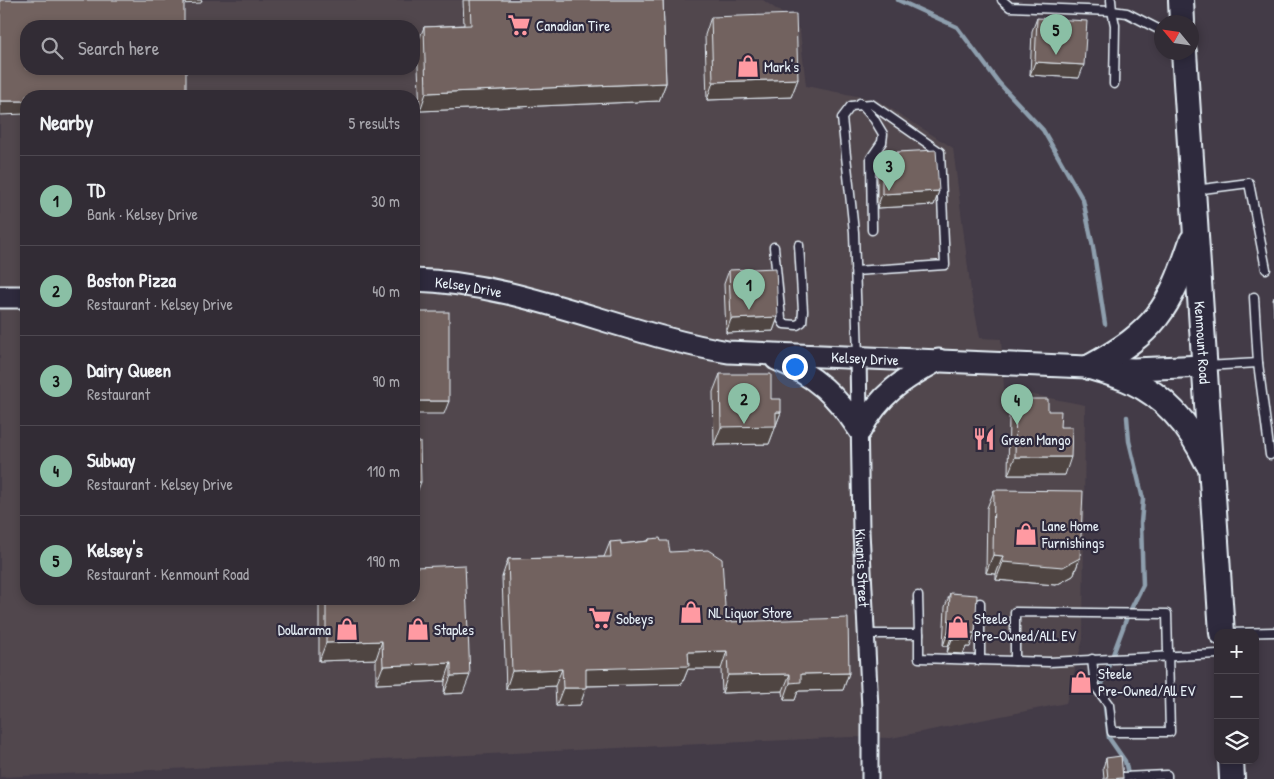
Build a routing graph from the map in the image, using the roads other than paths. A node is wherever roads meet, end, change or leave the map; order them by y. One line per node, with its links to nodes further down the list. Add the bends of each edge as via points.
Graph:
1 (1002, 0): 4 (lane, via 1010,7)
2 (1111, 0): 4 (lane)
3 (1181, 0): 5 (main road)
4 (1112, 11): 6 (lane, via 1127,13); 8 (lane, via 1115,25)
5 (1182, 15)
6 (1154, 27)
7 (1185, 60): 10 (main road, Kenmount Road)
8 (1114, 84)
9 (860, 103): 11 (lane, via 883,134 882,142 871,158); 16 (lane, via 851,106 842,118); 16 (lane, via 871,104 940,152 946,265)
10 (1193, 190): 12 (main road, Kenmount Road); 15 (lane, via 1248,183)
11 (872, 230)
12 (1195, 230): 25 (main road, Kenmount Road); 26 (main road, via 1182,270 1157,318 1122,350)
13 (798, 245): 14 (lane, via 804,311 802,322 797,325 786,325 781,321)
14 (774, 247)
15 (1266, 270)
16 (856, 271): 22 (lane)
17 (420, 280): 21 (main road, Kelsey Drive, via 444,281 496,291 701,347)
18 (0, 297): 19 (main road)
19 (20, 297)
20 (1254, 297): 24 (lane)
21 (767, 355): 22 (main road, Kelsey Drive); 27 (main road, via 801,369 823,386 842,405)
22 (858, 357): 23 (main road, Kelsey Drive); 27 (street, Kiwanis Street)
23 (940, 360): 26 (main road, Kelsey Drive); 27 (main road, via 890,391 872,409)
24 (1258, 363): 25 (lane); 28 (lane)
25 (1204, 366): 26 (main road, Kelsey Drive); 29 (main road, Kenmount Road)
26 (1090, 367): 29 (main road, via 1132,381 1170,409 1197,440)
27 (860, 431): 35 (street, Kiwanis Street)
28 (1270, 455)
29 (1212, 470): 32 (main road, Kenmount Road)
30 (918, 596): 36 (lane)
31 (980, 603): 40 (lane)
32 (1222, 629)
33 (1259, 632): 34 (lane)
34 (1274, 632)
35 (866, 634): 36 (lane); 43 (street, Kiwanis Street)
36 (919, 634): 40 (lane, via 919,658)
37 (1214, 654): 38 (lane)
38 (1169, 656): 39 (lane); 39 (lane, via 1170,732 1112,732 1108,705 1095,686); 41 (lane, via 1167,614 1015,612)
39 (1092, 659): 41 (lane)
40 (980, 660): 41 (lane)
41 (1015, 661)
42 (1231, 764): 46 (main road)
43 (870, 779)
44 (1122, 779): 45 (lane, via 1167,775)
45 (1167, 779)
46 (1232, 779)

